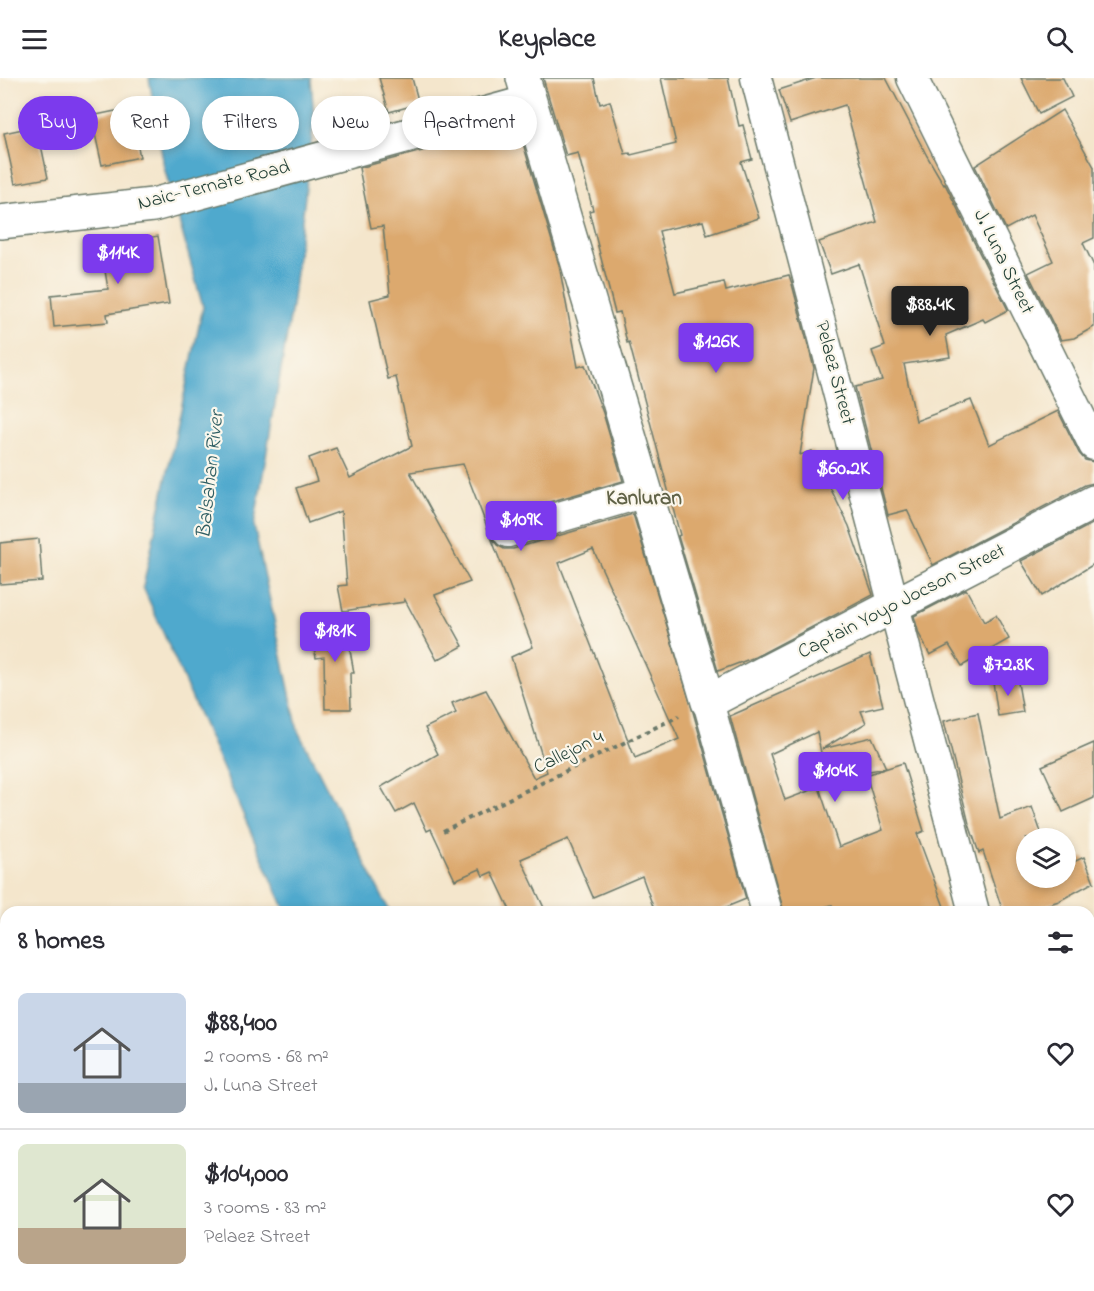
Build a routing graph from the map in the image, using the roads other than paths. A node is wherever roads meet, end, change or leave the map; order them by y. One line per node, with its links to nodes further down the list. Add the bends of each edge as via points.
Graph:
1 (756, 78): 9 (street, Pelaez Street)
2 (912, 78): 5 (street, J. Luna Street)
3 (526, 90): 4 (main road, Naic-Ternate Road, via 349,151 153,205); 6 (main road)
4 (0, 222)
5 (1094, 445)
6 (645, 492): 8 (street); 10 (main road)
7 (1094, 502): 9 (main road, Captain Yoyo Jocson Street)
8 (508, 532)
9 (895, 607): 10 (main road, Captain Yoyo Jocson Street); 12 (street, Pelaez Street)
10 (708, 702): 11 (street)
11 (765, 906)
12 (972, 906)

